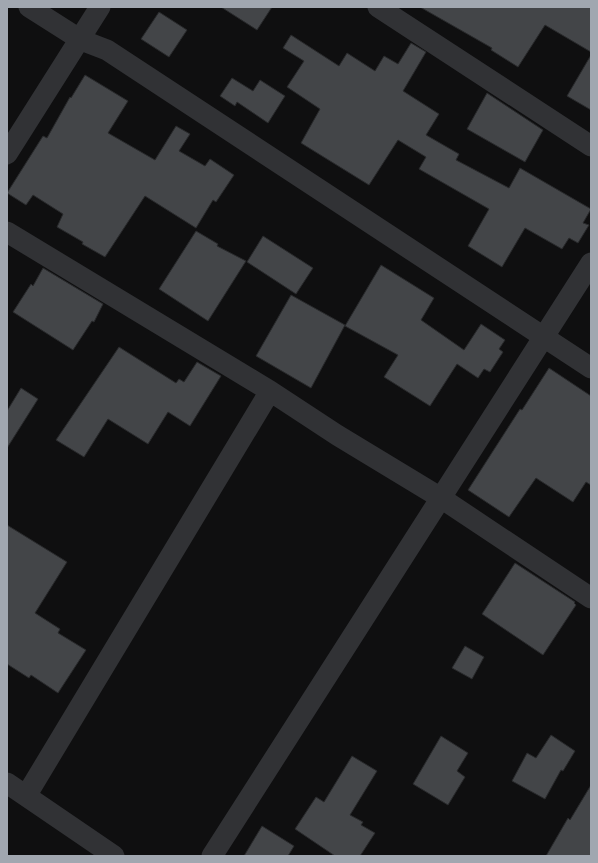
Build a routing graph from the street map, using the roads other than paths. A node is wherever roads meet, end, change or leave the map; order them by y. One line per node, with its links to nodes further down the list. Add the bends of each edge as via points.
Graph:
1 (29, 7): 4 (street)
2 (100, 7): 4 (street)
3 (378, 7): 5 (street)
4 (81, 40): 6 (street); 9 (street, via 107,50)
5 (591, 146)
6 (7, 154)
7 (7, 232): 11 (street)
8 (591, 263): 9 (street)
9 (544, 337): 10 (street); 12 (street)
10 (591, 368)
11 (270, 391): 12 (street); 15 (street)
12 (441, 498): 13 (street); 17 (street)
13 (591, 598)
14 (7, 784): 15 (street)
15 (26, 796): 16 (street)
16 (114, 856)
17 (212, 856)

